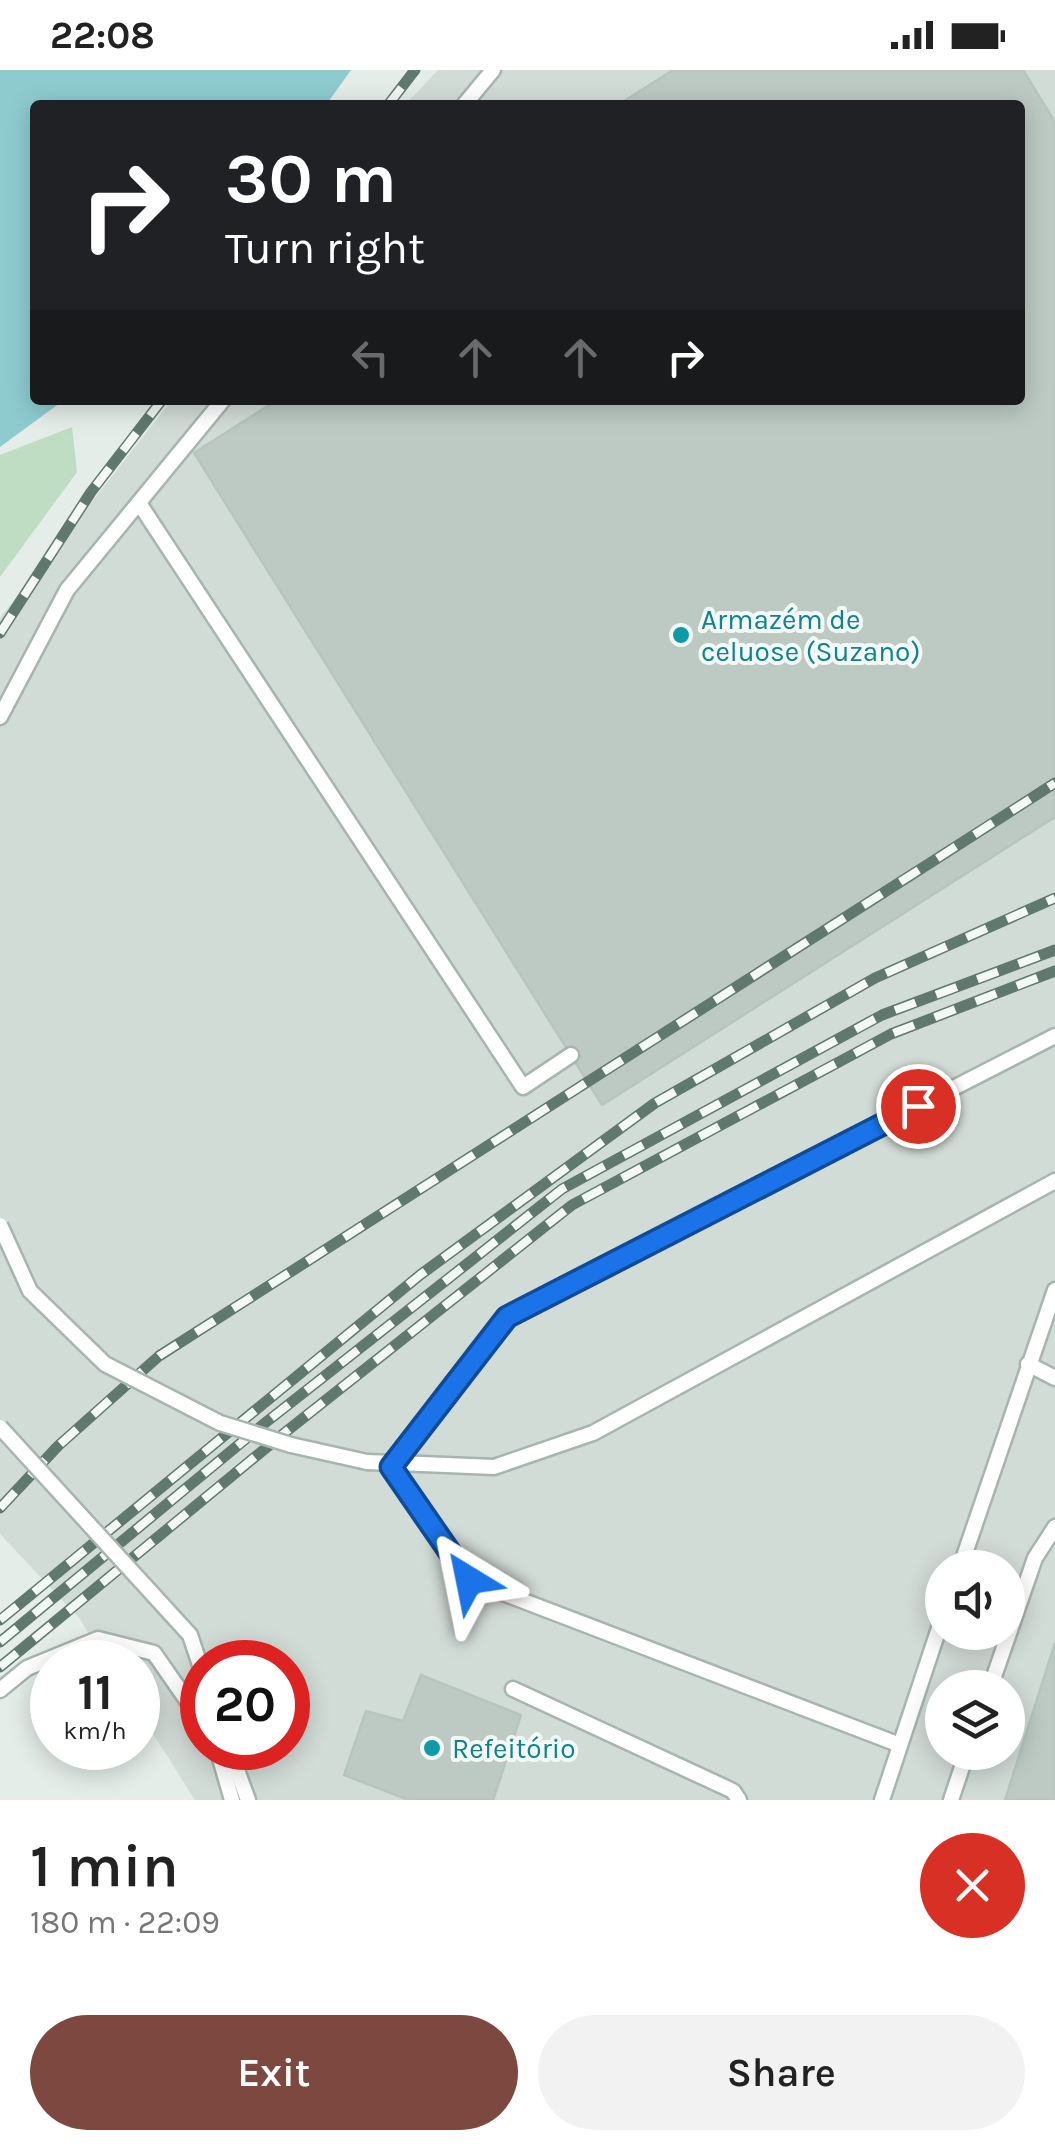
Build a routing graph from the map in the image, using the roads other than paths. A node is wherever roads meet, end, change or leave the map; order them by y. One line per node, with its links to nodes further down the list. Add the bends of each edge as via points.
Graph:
1 (492, 70): 2 (lane)
2 (468, 100)
3 (219, 405): 4 (lane)
4 (139, 503): 5 (lane, via 67,590); 7 (lane, via 523,1087)
5 (0, 717)
6 (1055, 1036): 22 (lane, via 507,1317 391,1467 469,1580)
7 (571, 1055)
8 (1055, 1181): 9 (lane, bridge, via 593,1434 494,1467 359,1462 220,1423 105,1364 30,1292)
9 (0, 1225)
10 (1055, 1290): 11 (lane)
11 (1028, 1364): 12 (lane); 15 (lane)
12 (1055, 1378)
13 (0, 1427): 16 (lane, bridge)
14 (1055, 1527): 18 (lane, via 1035,1558)
15 (966, 1550)
16 (192, 1640)
17 (932, 1650): 22 (lane)
18 (996, 1670)
19 (514, 1688): 28 (lane, via 733,1791)
20 (0, 1690): 21 (lane, via 26,1668 98,1638 154,1653)
21 (180, 1690)
22 (900, 1745): 29 (lane)
23 (223, 1770): 26 (lane)
24 (237, 1770): 27 (lane)
25 (961, 1770): 30 (lane)
26 (232, 1800)
27 (248, 1800)
28 (739, 1800)
29 (882, 1800)
30 (950, 1800)

